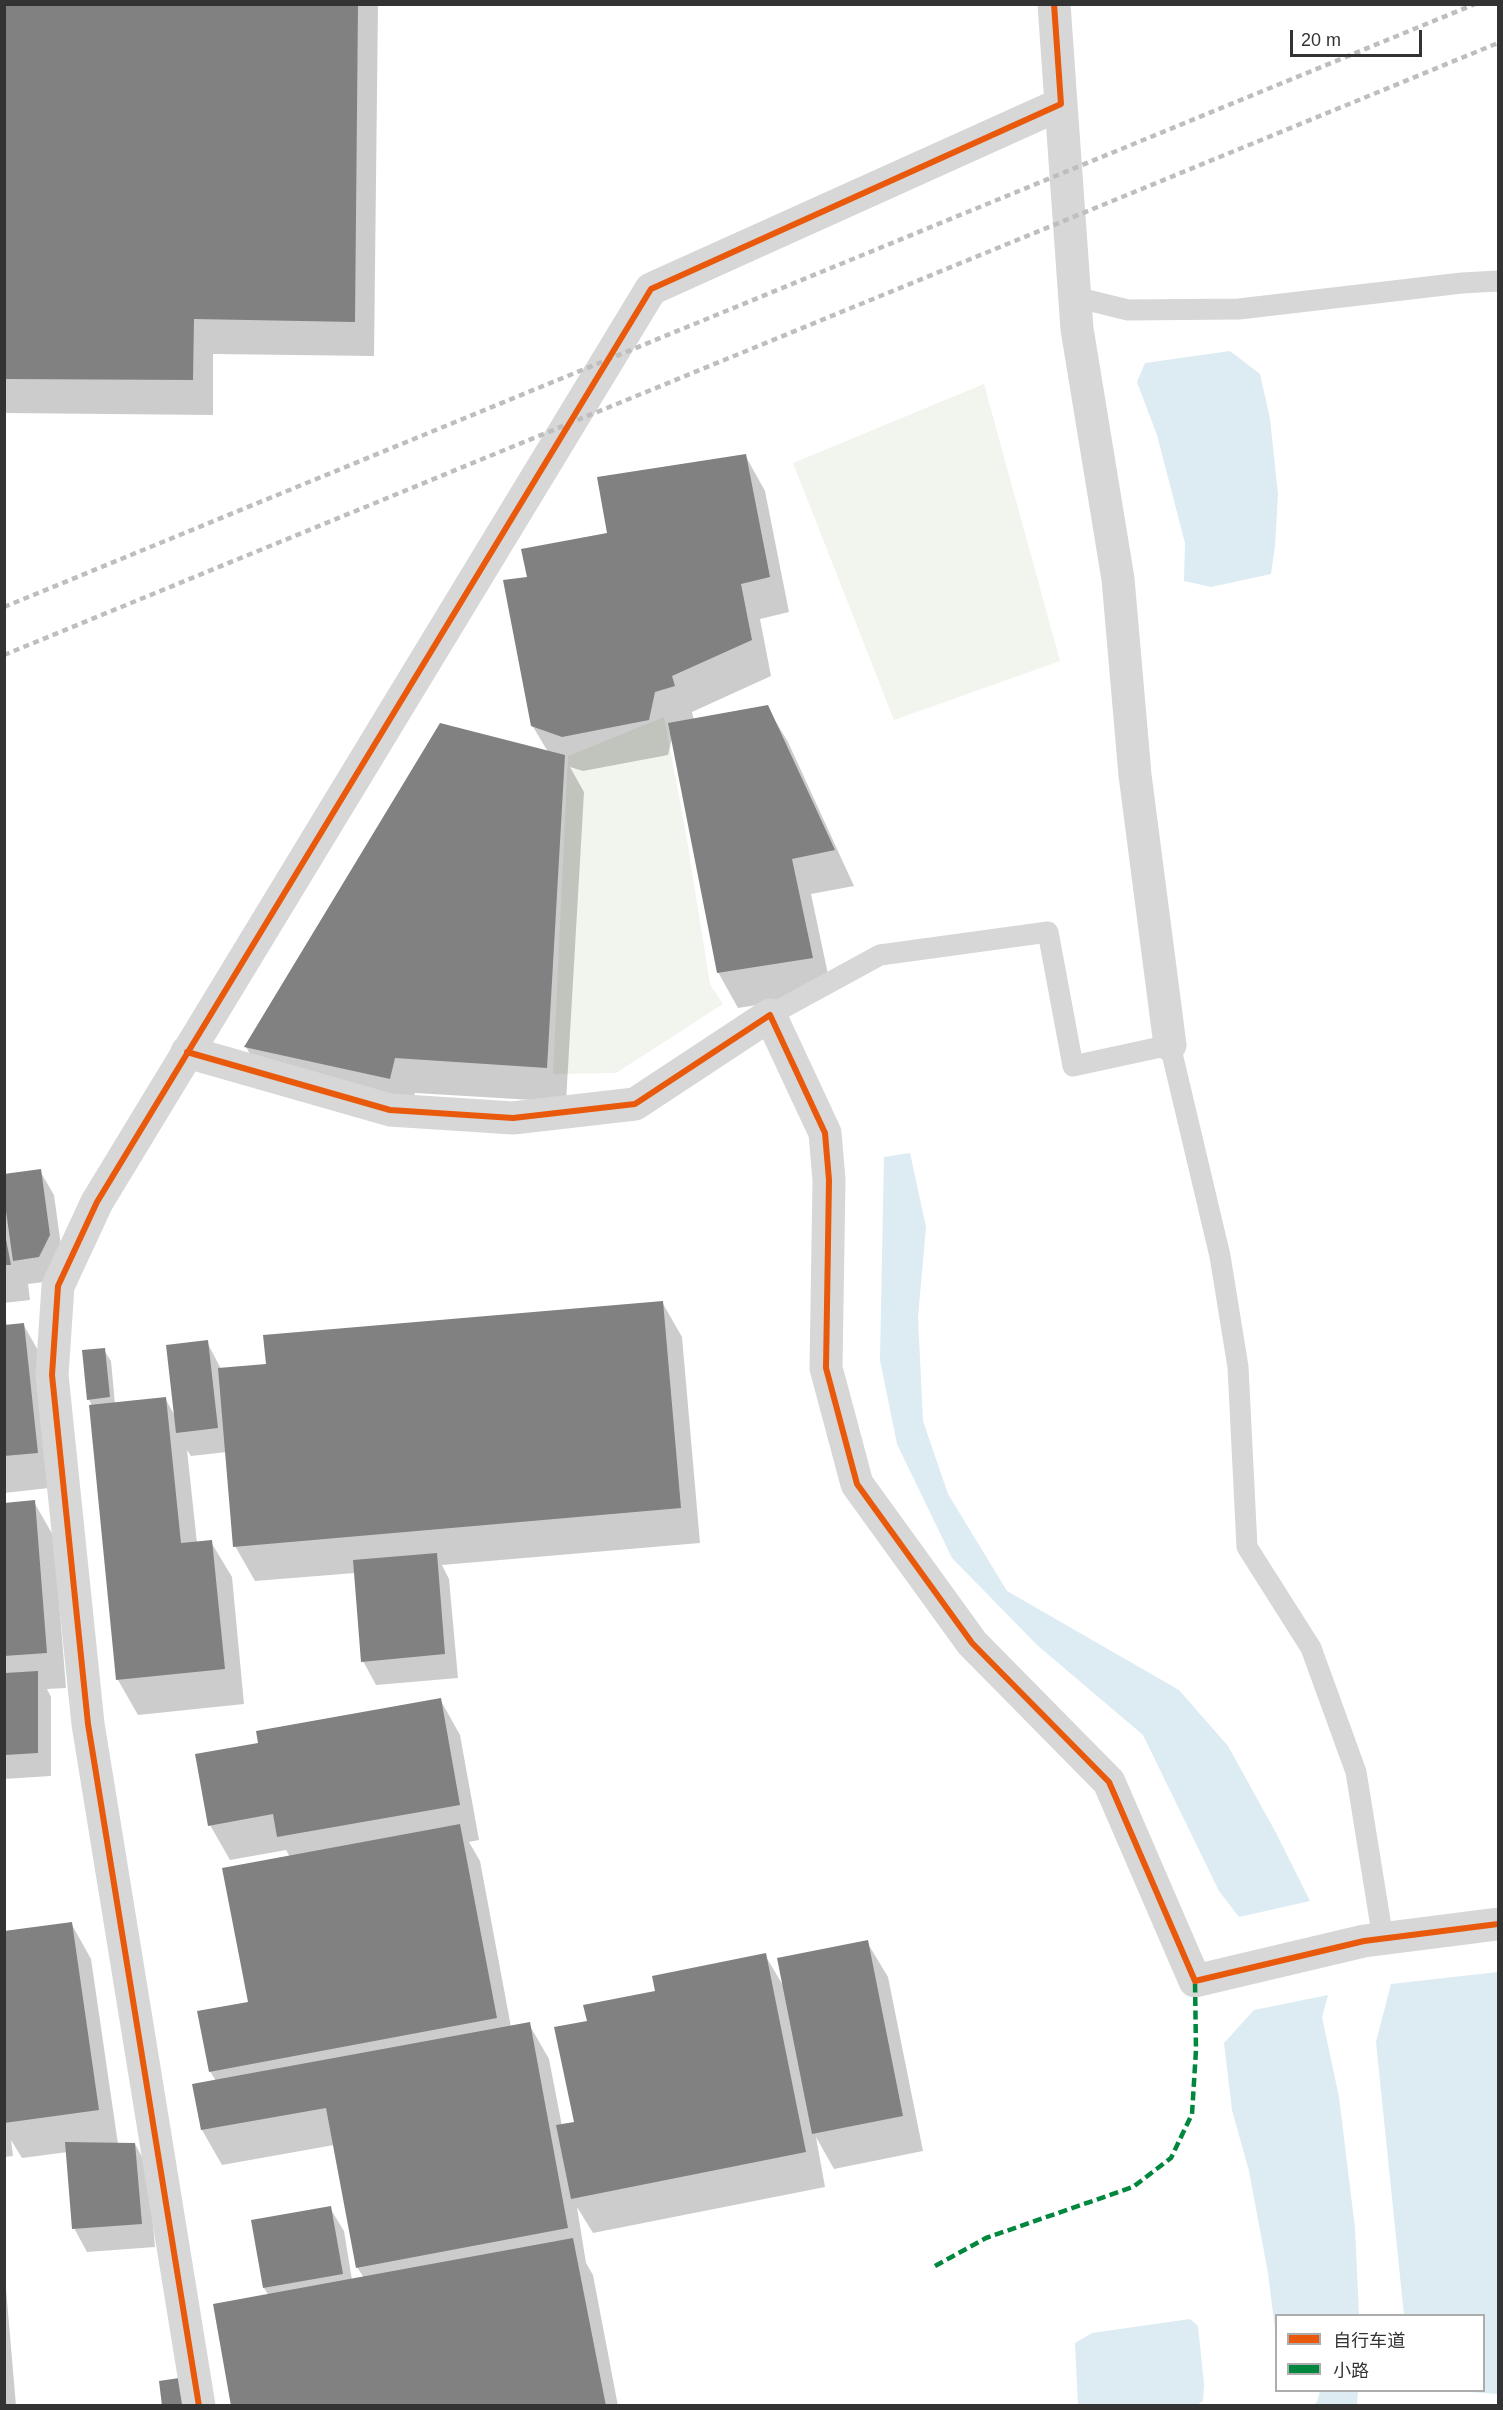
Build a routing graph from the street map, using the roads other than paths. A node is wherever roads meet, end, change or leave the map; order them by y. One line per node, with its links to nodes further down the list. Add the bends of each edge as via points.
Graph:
1 (1054, 4): 2 (street)
2 (1061, 104): 4 (street); 7 (street, via 651,289)
3 (1498, 281): 4 (lane, via 1239,309 1128,310)
4 (1075, 297): 6 (street, via 1118,579 1135,776)
5 (770, 1015): 6 (lane, via 880,955 1048,932 1073,1066); 7 (street, via 635,1104 513,1118 390,1110); 9 (street, via 825,1133 829,1180 826,1368 856,1484 972,1643 1109,1782 1195,1981)
6 (1170, 1045): 9 (lane, via 1220,1256 1238,1367 1247,1546 1311,1648 1356,1772)
7 (187, 1052): 10 (street, via 97,1202 58,1286 52,1375 88,1724)
8 (1498, 1924): 9 (street)
9 (1383, 1939)
10 (199, 2406)

